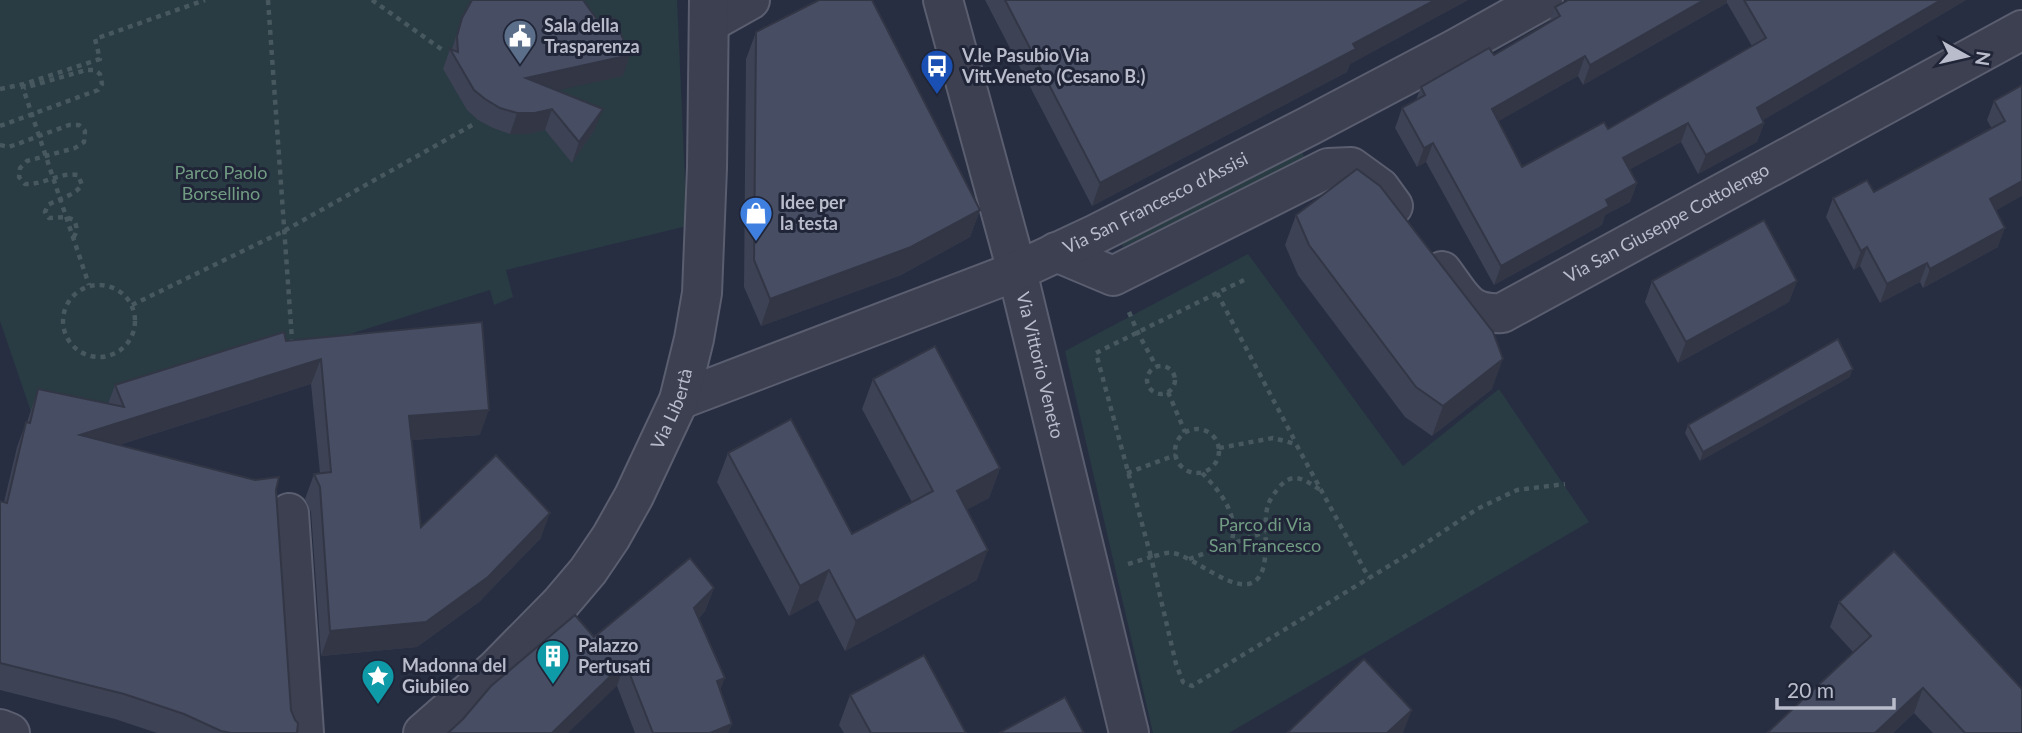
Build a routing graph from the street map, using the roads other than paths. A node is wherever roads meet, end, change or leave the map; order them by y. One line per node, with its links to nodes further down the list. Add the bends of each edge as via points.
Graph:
1 (750, 0): 4 (street)
2 (943, 0): 9 (street, Via Vittorio Veneto)
3 (1543, 0): 6 (street, Via San Francesco d'Assisi)
4 (709, 11): 10 (street, Via Libertà, via 702,293)
5 (2022, 30): 7 (street, Via San Giuseppe Cottolengo, via 1502,313 1486,314 1469,307 1380,188)
6 (1308, 126): 7 (street); 8 (street, Via San Francesco d'Assisi)
7 (1340, 167): 8 (street, Via San Francesco d'Assisi, via 1113,276)
8 (1056, 252): 9 (street)
9 (1017, 271): 10 (street); 16 (street, Via Vittorio Veneto)
10 (679, 400): 15 (street, Via Libertà, via 634,496 588,571 496,668)
11 (289, 513): 14 (street)
12 (0, 729): 13 (street)
13 (10, 733)
14 (304, 733)
15 (423, 733)
16 (1129, 733)

